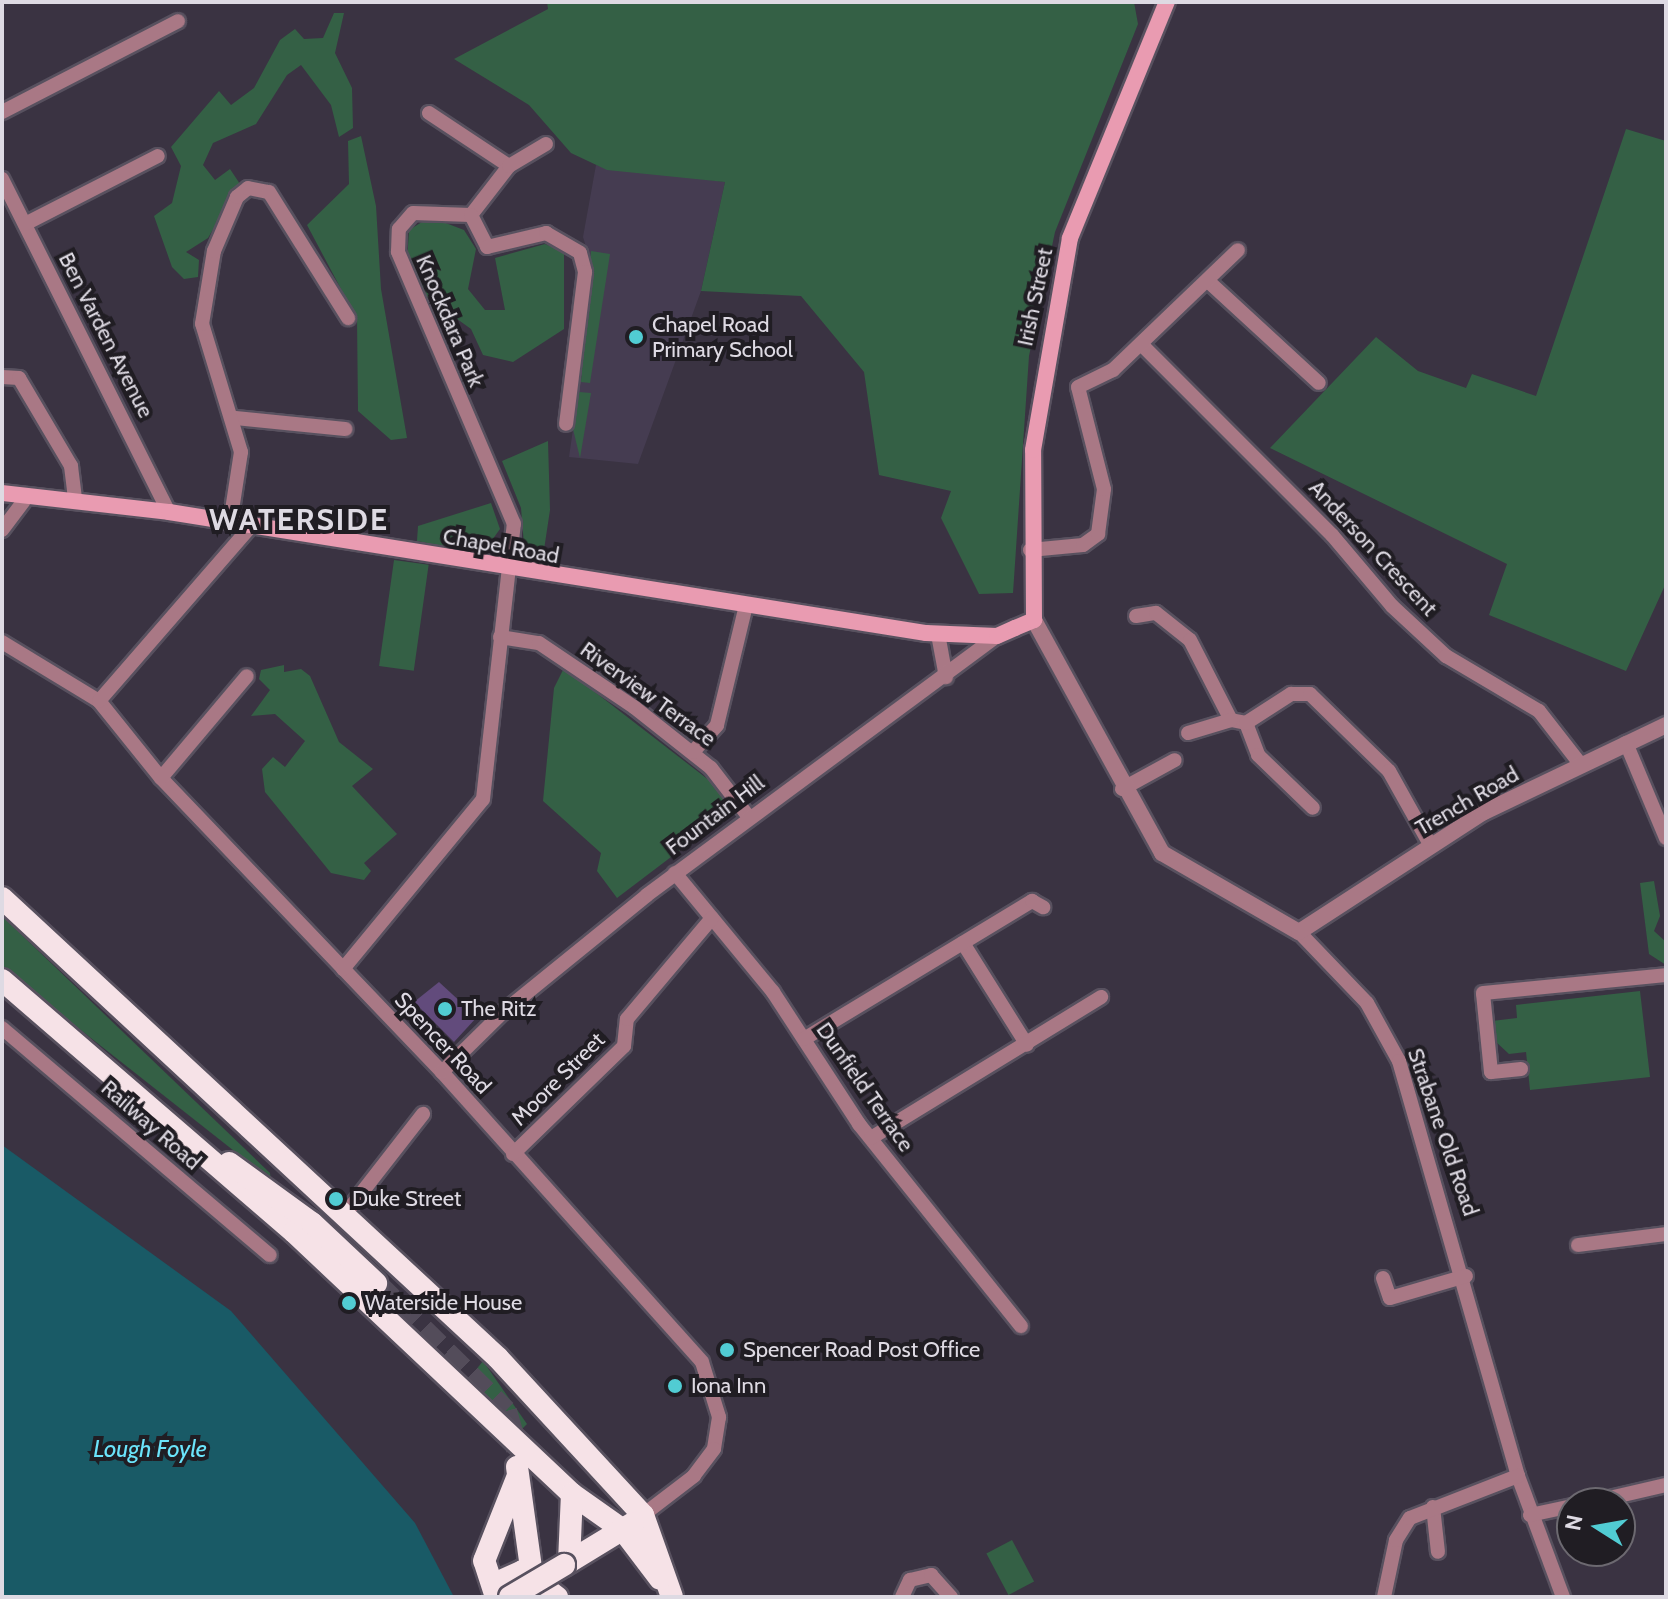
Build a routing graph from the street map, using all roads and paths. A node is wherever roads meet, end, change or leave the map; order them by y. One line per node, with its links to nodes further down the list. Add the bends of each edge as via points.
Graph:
1 (1167, 2): 27 (main road, Irish Street, via 1070,238 1040,391)
2 (178, 21): 3 (street)
3 (2, 112)
4 (429, 113): 7 (street)
5 (546, 144): 7 (street)
6 (158, 156): 10 (street)
7 (509, 166): 9 (street)
8 (2, 179): 10 (street, Ben Varden Avenue)
9 (471, 215): 18 (street, via 487,247 546,233 569,240 580,253 585,272); 28 (street, Knockdara Park, via 413,213 399,229 398,252 514,524)
10 (25, 224): 23 (street, Ben Varden Avenue)
11 (1238, 250): 12 (street)
12 (1209, 282): 14 (street); 16 (street)
13 (348, 318): 17 (street, via 269,192 248,188 237,197 214,251 202,324 203,346)
14 (1142, 345): 27 (street, via 1078,387 1104,489 1098,534 1083,545); 46 (street, Anderson Crescent, via 1321,524 1392,606 1446,656 1539,711)
15 (2, 377): 22 (street, via 19,378 71,466)
16 (1319, 383)
17 (235, 418): 19 (street); 24 (street, via 241,452)
18 (566, 424)
19 (345, 429)
20 (2, 493): 21 (main road, Chapel Road)
21 (24, 501): 22 (main road, Chapel Road); 26 (street)
22 (75, 501): 23 (main road, Chapel Road)
23 (169, 512): 24 (main road, Chapel Road)
24 (230, 523): 25 (main road, Chapel Road)
25 (251, 526): 28 (main road, Chapel Road); 38 (street)
26 (2, 530)
27 (1030, 550): 31 (main road, Irish Street)
28 (509, 568): 29 (main road, Chapel Road); 34 (street)
29 (745, 609): 32 (main road, Chapel Road); 44 (street, via 717,725)
30 (1136, 616): 39 (street, via 1156,613 1190,640)
31 (1034, 620): 33 (main road, Fountain Hill); 48 (street, Strabane Old Road)
32 (938, 634): 33 (main road, Chapel Road); 37 (street)
33 (997, 636): 37 (street, Fountain Hill)
34 (500, 637): 44 (street, Riverview Terrace, via 539,643); 59 (street, via 483,799)
35 (2, 642): 38 (street, Spencer Road)
36 (247, 676): 47 (street)
37 (946, 677): 50 (street, Fountain Hill)
38 (99, 701): 47 (street, Spencer Road)
39 (1231, 720): 40 (street); 42 (street)
40 (1246, 723): 49 (street, via 1258,755); 52 (street, via 1291,694 1310,694 1389,771)
41 (1666, 725): 43 (street, Trench Road)
42 (1188, 733)
43 (1626, 743): 46 (street, Trench Road); 51 (street)
44 (693, 752): 50 (street, Riverview Terrace)
45 (1175, 760): 48 (street)
46 (1581, 765): 52 (street, Trench Road)
47 (161, 778): 59 (street, Spencer Road)
48 (1122, 789): 57 (street, Strabane Old Road, via 1162,853)
49 (1313, 808)
50 (748, 816): 53 (street, Fountain Hill)
51 (1666, 838)
52 (1431, 846): 57 (street, Trench Road)
53 (675, 873): 56 (street, Dunfield Terrace); 67 (street, Fountain Hill, via 502,1013)
54 (2, 898): 68 (highway)
55 (1043, 907): 58 (street, via 1032,901)
56 (712, 918): 64 (street, Dunfield Terrace); 72 (street, Moore Street, via 627,1019 624,1046)
57 (1299, 932): 78 (street, Strabane Old Road, via 1367,1003 1399,1061)
58 (963, 943): 64 (street); 65 (street)
59 (343, 969): 67 (street, Spencer Road)
60 (1666, 975): 66 (street, via 1483,993 1491,1072)
61 (2, 980): 70 (highway)
62 (1101, 997): 65 (street)
63 (2, 1028): 77 (street, Railway Road)
64 (804, 1039): 71 (street, Dunfield Terrace)
65 (1027, 1045): 71 (street)
66 (1521, 1069)
67 (442, 1072): 72 (street, Spencer Road)
68 (225, 1112): 73 (highway); 74 (highway)
69 (423, 1114): 73 (street)
70 (182, 1136): 74 (highway); 85 (highway)
71 (871, 1138): 81 (street, Dunfield Terrace)
72 (513, 1154): 88 (street, Spencer Road, via 702,1362 713,1389 714,1449 694,1476)
73 (342, 1218): 88 (highway, via 498,1358)
74 (312, 1223): 80 (highway)
75 (1666, 1234): 76 (street)
76 (1578, 1245)
77 (270, 1255)
78 (1466, 1276): 79 (street, via 1390,1298); 82 (street, Strabane Old Road)
79 (1383, 1278)
80 (376, 1283)
81 (1021, 1326)
82 (1518, 1476): 86 (street); 89 (street, Strabane Old Road)
83 (1666, 1485): 84 (street)
84 (1636, 1492)
85 (572, 1494): 90 (highway); 92 (highway)
86 (1433, 1507): 91 (street); 99 (street, via 1410,1518 1396,1540)
87 (1556, 1509): 89 (street)
88 (643, 1515): 90 (highway); 94 (highway)
89 (1530, 1515): 100 (street, Strabane Old Road)
90 (623, 1530): 92 (highway); 94 (highway)
91 (1438, 1552)
92 (566, 1563): 95 (highway, bridge)
93 (536, 1586): 95 (highway, via 515,1572); 95 (highway, via 517,1473 484,1561); 96 (highway)
94 (669, 1591)
95 (498, 1594)
96 (557, 1597)
97 (902, 1597): 98 (street, via 910,1580 931,1575)
98 (951, 1597)
99 (1384, 1597)
100 (1563, 1597)

